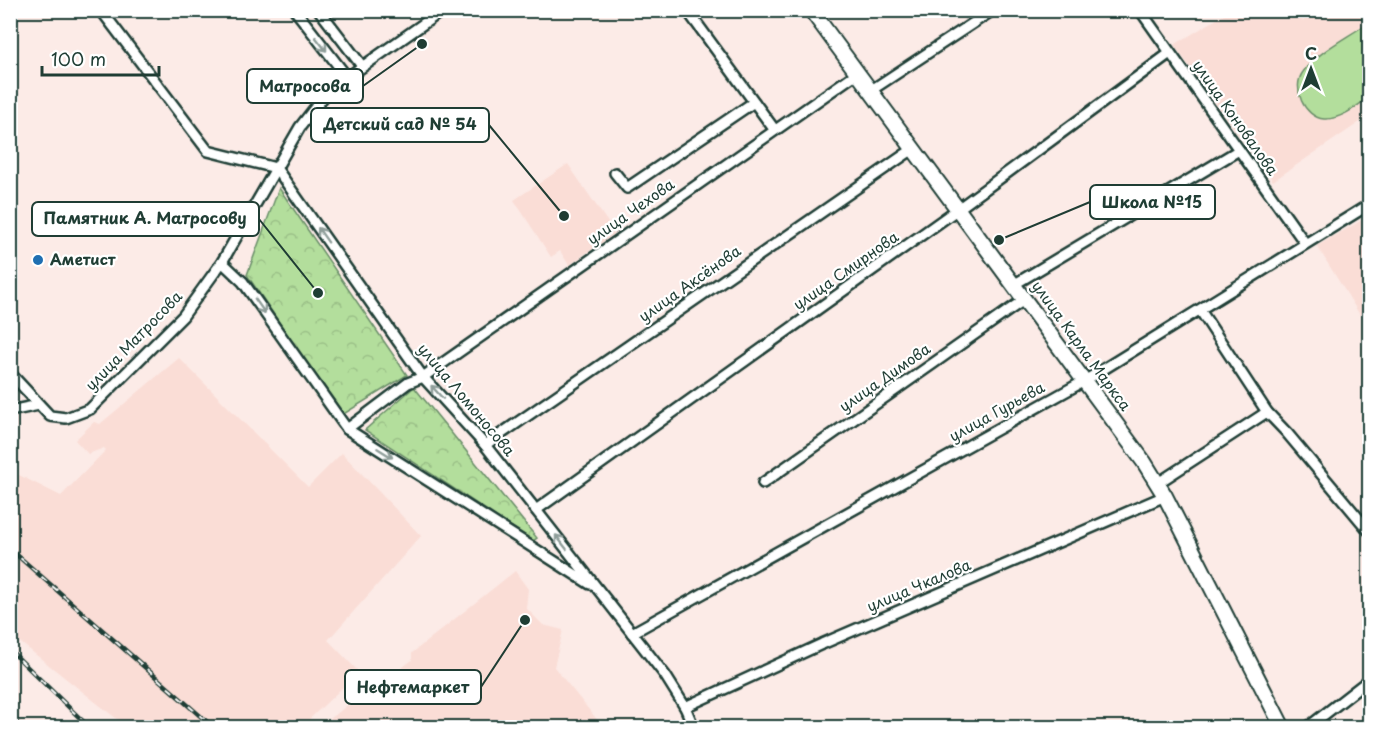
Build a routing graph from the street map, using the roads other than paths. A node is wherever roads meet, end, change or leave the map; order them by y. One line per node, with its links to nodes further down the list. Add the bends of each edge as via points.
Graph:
1 (101, 10): 18 (street, via 208,151)
2 (296, 10): 12 (street, one-way to 12)
3 (319, 10): 10 (street)
4 (443, 10): 10 (street, улица Матросова)
5 (687, 10): 14 (street)
6 (811, 10): 11 (highway, улица Карла Маркса)
7 (993, 10): 13 (street)
8 (1140, 10): 9 (street, улица Коновалова)
9 (1170, 53): 17 (street, улица Коновалова); 21 (street, улица Смирнова)
10 (362, 66): 12 (street, улица Матросова)
11 (856, 73): 13 (highway, улица Карла Маркса); 15 (street, улица Чехова)
12 (347, 77): 18 (street, улица Матросова, via 311,112)
13 (870, 92): 16 (highway, улица Карла Маркса)
14 (754, 102): 15 (street); 19 (street, улица Чехова, via 627,188)
15 (774, 129): 28 (street, улица Чехова)
16 (913, 149): 21 (highway, улица Карла Маркса); 34 (street, улица Аксёнова)
17 (1239, 150): 22 (street, улица Коновалова); 24 (street)
18 (276, 168): 23 (street, улица Матросова); 28 (street, улица Ломоносова, one-way to 18)
19 (615, 173)
20 (1370, 204): 22 (street, улица Гурьева)
21 (958, 209): 24 (highway, улица Карла Маркса); 38 (street, улица Смирнова)
22 (1305, 243): 26 (street, улица Гурьева)
23 (222, 262): 30 (street, улица Матросова, via 183,316 90,410 66,418 50,416); 33 (street, улица Ломоносова, one-way to 33, via 243,282)
24 (1015, 284): 25 (highway, улица Карла Маркса)
25 (1025, 298): 29 (highway, улица Карла Маркса); 35 (street, улица Димова)
26 (1200, 310): 29 (street, улица Гурьева); 32 (street)
27 (10, 373): 30 (street)
28 (423, 377): 33 (street, улица Чехова, via 408,383); 34 (street, улица Ломоносова, one-way to 28)
29 (1086, 380): 36 (highway, улица Карла Маркса); 41 (street, улица Гурьева)
30 (39, 405): 31 (street)
31 (10, 411)
32 (1267, 412): 36 (street); 39 (street)
33 (347, 429): 40 (street, улица Ломоносова, one-way to 40)
34 (485, 444): 38 (street, улица Ломоносова)
35 (763, 483)
36 (1158, 483): 37 (highway, улица Карла Маркса)
37 (1165, 496): 43 (street, улица Чкалова); 45 (highway, улица Карла Маркса)
38 (536, 510): 40 (street, улица Ломоносова, one-way to 38)
39 (1370, 532)
40 (597, 589): 41 (street, улица Ломоносова)
41 (632, 633): 43 (street, улица Ломоносова)
42 (1370, 680): 46 (street)
43 (686, 707): 44 (street, улица Ломоносова)
44 (694, 728)
45 (1283, 728)
46 (1307, 728)

